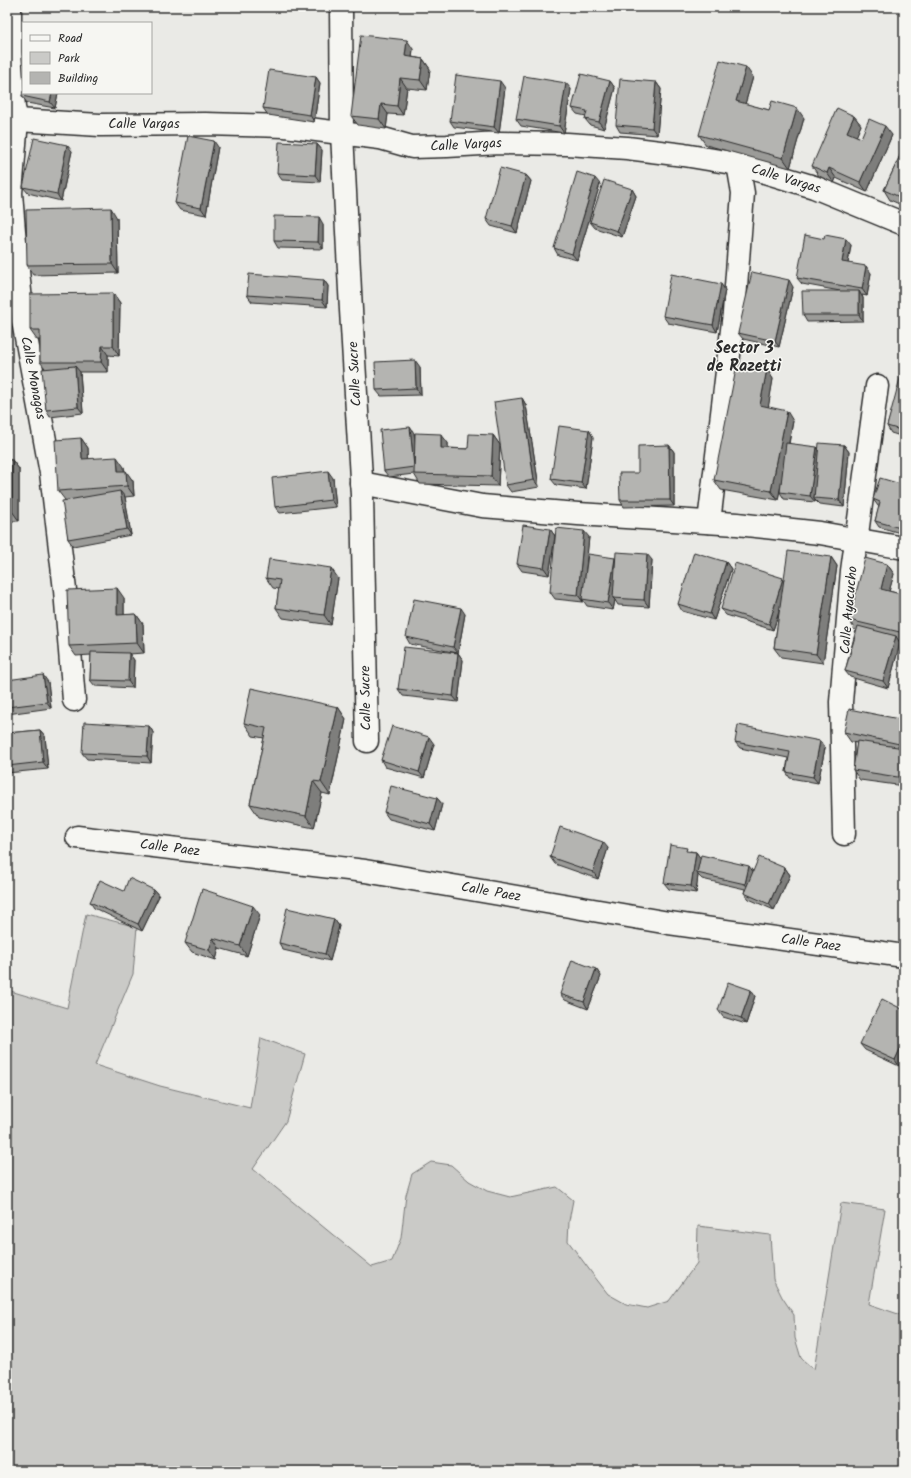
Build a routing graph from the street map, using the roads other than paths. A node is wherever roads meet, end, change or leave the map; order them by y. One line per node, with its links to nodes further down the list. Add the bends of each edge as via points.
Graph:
1 (10, 7): 3 (street, Calle Monagas)
2 (341, 7): 5 (street, Calle Sucre)
3 (8, 52): 4 (street, Calle Monagas)
4 (17, 120): 5 (street, Calle Vargas, via 100,125 285,126); 13 (street, Calle Monagas, via 11,193 23,321 51,473 65,590)
5 (342, 134): 6 (street, Calle Vargas, via 380,138 412,147 499,143 567,144 627,148); 9 (street, Calle Sucre)
6 (738, 164): 7 (street, Calle Vargas, via 814,187); 10 (street, via 743,193 734,313)
7 (904, 224)
8 (877, 386): 11 (street, Calle Ayacucho)
9 (361, 484): 10 (street, via 482,506); 14 (street, Calle Sucre)
10 (709, 522): 11 (street, via 820,533)
11 (857, 540): 12 (street); 15 (street, Calle Ayacucho, via 841,702)
12 (904, 548)
13 (74, 700)
14 (367, 741)
15 (844, 834)
16 (77, 837): 17 (street, Calle Paez, via 365,871 669,923)
17 (904, 956)

